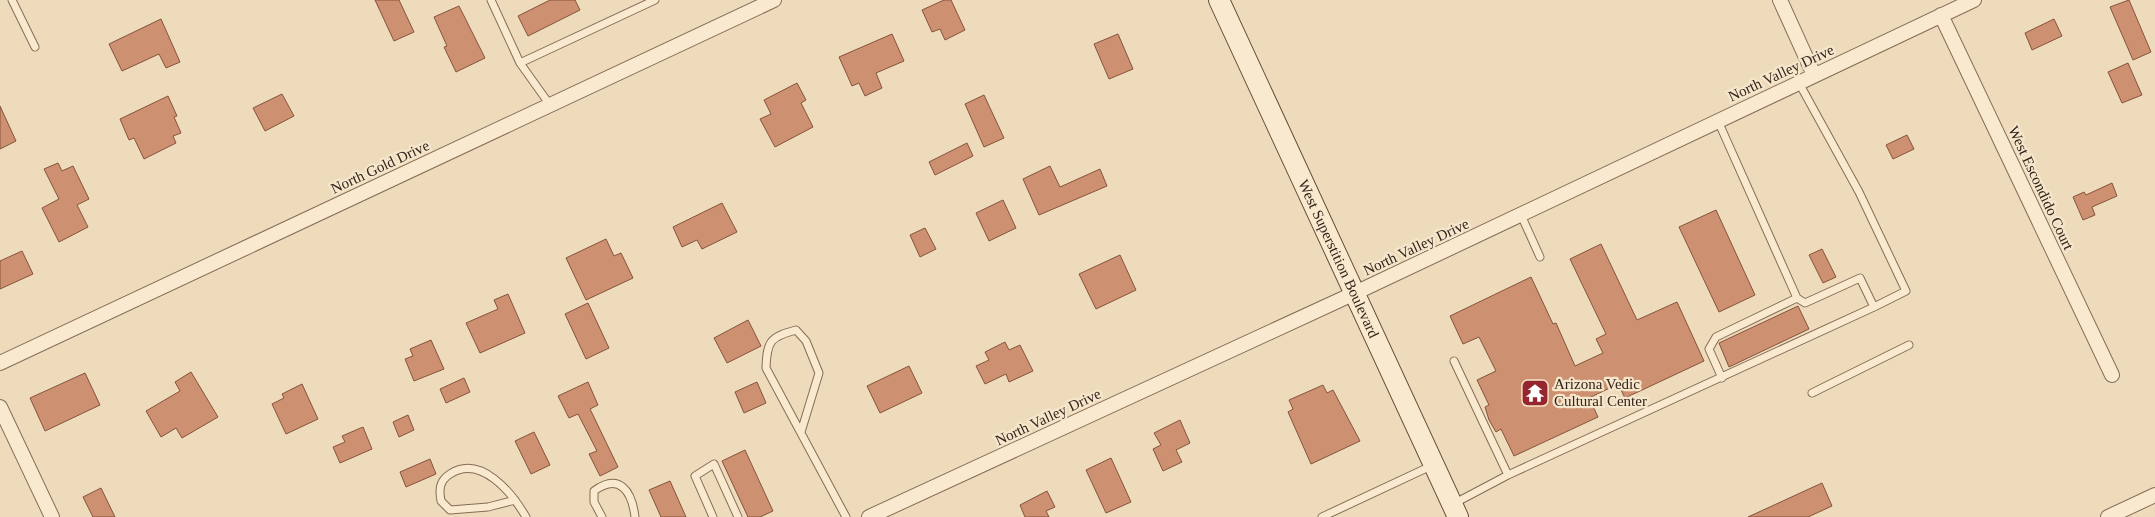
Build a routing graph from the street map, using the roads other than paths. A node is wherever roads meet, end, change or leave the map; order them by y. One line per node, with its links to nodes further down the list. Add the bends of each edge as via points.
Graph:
1 (12, 0): 9 (lane)
2 (491, 0): 10 (lane)
3 (656, 0): 10 (lane)
4 (774, 0): 13 (street, North Gold Drive)
5 (1219, 0): 17 (main road, West Superstition Boulevard)
6 (1780, 0): 11 (street)
7 (1974, 0): 8 (street, North Valley Drive)
8 (1941, 16): 11 (street, North Valley Drive); 23 (street, West Escondido Court)
9 (35, 46)
10 (520, 63): 13 (lane)
11 (1814, 75): 12 (street, North Valley Drive)
12 (1799, 83): 14 (street, North Valley Drive); 19 (lane, via 1859,192 1906,291)
13 (550, 105): 22 (street, North Gold Drive)
14 (1718, 121): 15 (street, North Valley Drive); 18 (lane)
15 (1521, 215): 16 (lane); 17 (street, North Valley Drive)
16 (1540, 257)
17 (1355, 293): 28 (main road, West Superstition Boulevard); 40 (street, North Valley Drive)
18 (1796, 298): 19 (lane, via 1805,303 1860,278); 24 (lane, via 1716,337 1709,349)
19 (1874, 307): 24 (lane)
20 (1909, 345): 25 (lane)
21 (1454, 361): 29 (lane)
22 (0, 363)
23 (2112, 375)
24 (1722, 378): 29 (lane)
25 (1812, 393)
26 (0, 407): 33 (street)
27 (801, 432): 27 (lane, via 766,368 767,347 776,335 796,330 806,341 819,373); 39 (lane)
28 (1434, 465): 32 (main road, West Superstition Boulevard); 41 (lane)
29 (1508, 475): 32 (lane)
30 (2155, 495): 42 (street)
31 (515, 500): 31 (lane, via 504,487 483,472 469,468 456,470 445,477 439,489 440,501 450,510 488,507); 34 (lane)
32 (1455, 511)
33 (52, 517)
34 (526, 517)
35 (602, 517): 36 (lane, via 594,502 594,491 604,484 615,483 626,490 633,503)
36 (635, 517)
37 (713, 517): 38 (lane, via 695,476 714,464)
38 (738, 517)
39 (846, 517)
40 (869, 517)
41 (1322, 517)
42 (2108, 517)

